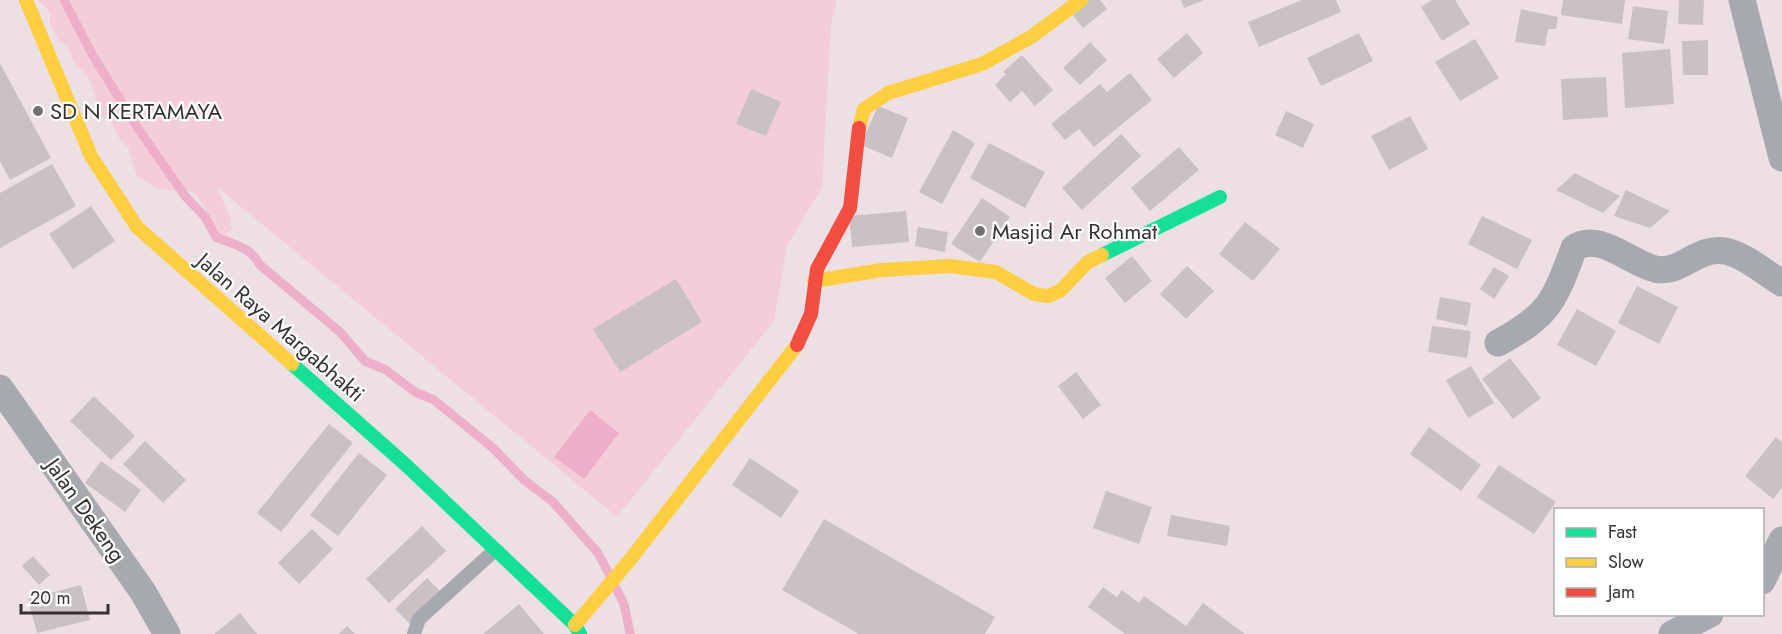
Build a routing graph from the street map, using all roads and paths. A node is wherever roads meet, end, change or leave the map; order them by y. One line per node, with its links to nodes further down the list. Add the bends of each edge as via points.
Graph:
1 (26, 0): 11 (street, Jalan Raya Margabhakti, via 91,156 137,227 407,466)
2 (1082, 0): 6 (street, via 1031,37 982,64 888,93 870,103 860,118 850,208)
3 (1742, 0): 4 (street)
4 (1782, 158)
5 (1220, 196): 6 (street, via 1088,262 1055,295 1034,295 996,272 933,265)
6 (814, 282): 16 (street, via 811,314 799,342 603,589)
7 (1782, 283): 8 (street, via 1733,253 1705,251 1661,270 1588,242 1574,248 1556,295 1544,313 1526,328)
8 (1498, 342)
9 (0, 388): 17 (street, Jalan Dekeng, via 143,592)
10 (1782, 540): 12 (street)
11 (495, 550): 16 (street, Jalan Raya Margabhakti); 18 (lane, via 419,619)
12 (1764, 576)
13 (1764, 590): 14 (street)
14 (1782, 591)
15 (1708, 616): 19 (street)
16 (578, 629)
17 (167, 634)
18 (414, 634)
19 (1672, 634)

